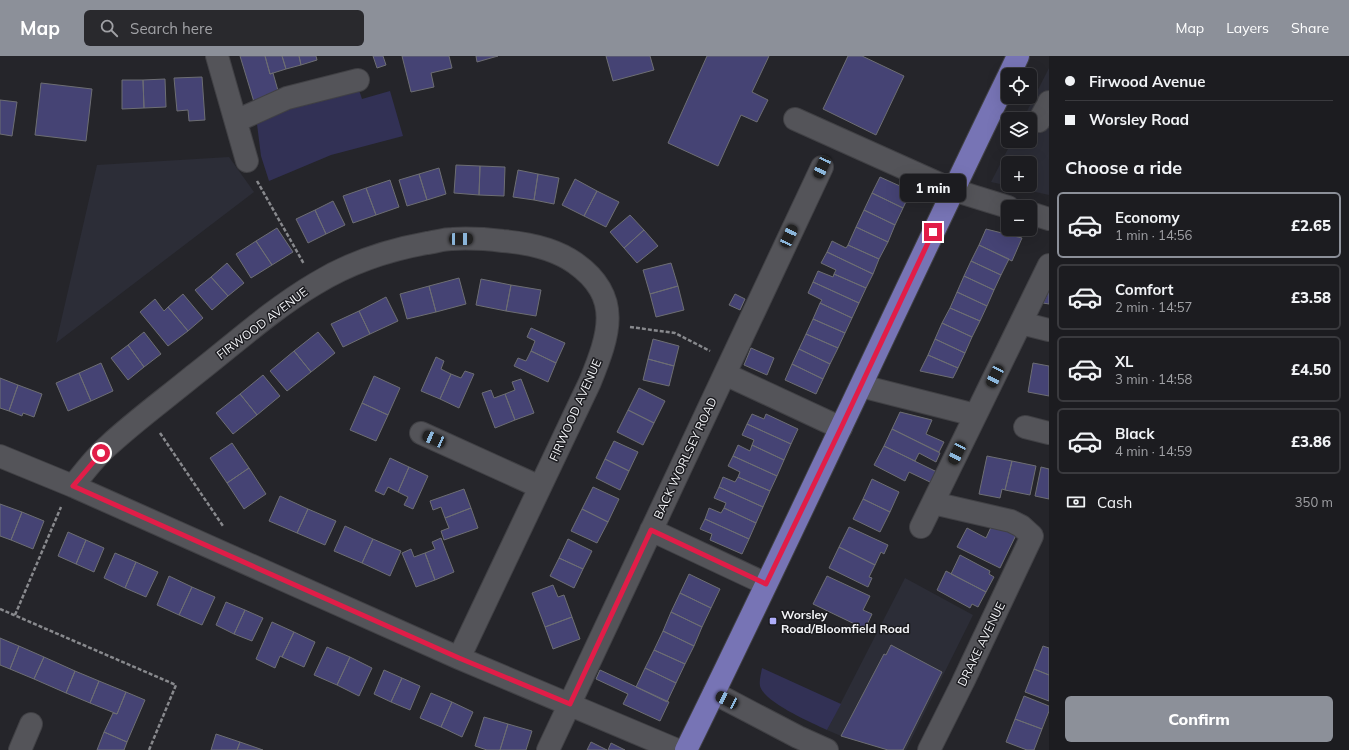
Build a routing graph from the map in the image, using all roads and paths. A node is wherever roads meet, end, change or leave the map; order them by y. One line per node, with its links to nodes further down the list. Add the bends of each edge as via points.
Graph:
1 (217, 56): 8 (street)
2 (1018, 56): 3 (main road)
3 (1013, 68)
4 (358, 80): 8 (street, via 287,98)
5 (1001, 92): 12 (main road)
6 (1049, 102): 9 (street)
7 (795, 119): 12 (street)
8 (236, 121): 10 (street)
9 (1039, 121)
10 (247, 161): 17 (path)
11 (822, 167): 21 (street, BACK WORLSEY ROAD)
12 (953, 190): 13 (street); 22 (main road)
13 (1001, 205)
14 (1037, 216): 15 (street)
15 (1049, 219)
16 (1049, 265): 18 (street)
17 (315, 284): 19 (street, FIRWOOD AVENUE, via 348,266 418,244 482,238 516,242 545,248 568,258 588,272 600,288 607,304); 23 (street, FIRWOOD AVENUE, via 268,316)
18 (1021, 323): 20 (street); 24 (street)
19 (607, 324): 21 (path, via 675,332); 31 (street, FIRWOOD AVENUE, via 592,376)
20 (1049, 330)
21 (727, 368): 26 (street); 34 (street, BACK WORLSEY ROAD)
22 (861, 386): 24 (street); 26 (main road)
23 (147, 414): 30 (street, FIRWOOD AVENUE, via 108,446); 35 (path, via 228,533)
24 (975, 415): 32 (street)
25 (1026, 427): 28 (street)
26 (841, 428): 36 (main road)
27 (421, 433): 31 (street)
28 (1049, 433)
29 (0, 456): 30 (street)
30 (71, 485): 35 (street); 38 (path)
31 (540, 487): 39 (street, FIRWOOD AVENUE)
32 (933, 503): 33 (street); 49 (street, DRAKE AVENUE, via 1011,521 1032,536)
33 (921, 527)
34 (651, 530): 36 (street); 41 (street, BACK WORLSEY ROAD)
35 (220, 552): 39 (street)
36 (766, 584): 40 (main road)
37 (0, 609): 38 (path)
38 (15, 615): 44 (path, via 176,685)
39 (459, 658): 41 (street)
40 (714, 693): 47 (main road); 48 (street)
41 (570, 704): 45 (street, BACK WORLSEY ROAD); 46 (street)
42 (31, 724): 43 (street)
43 (20, 750)
44 (149, 750)
45 (548, 750)
46 (677, 750)
47 (686, 750)
48 (827, 750)
49 (929, 750)

